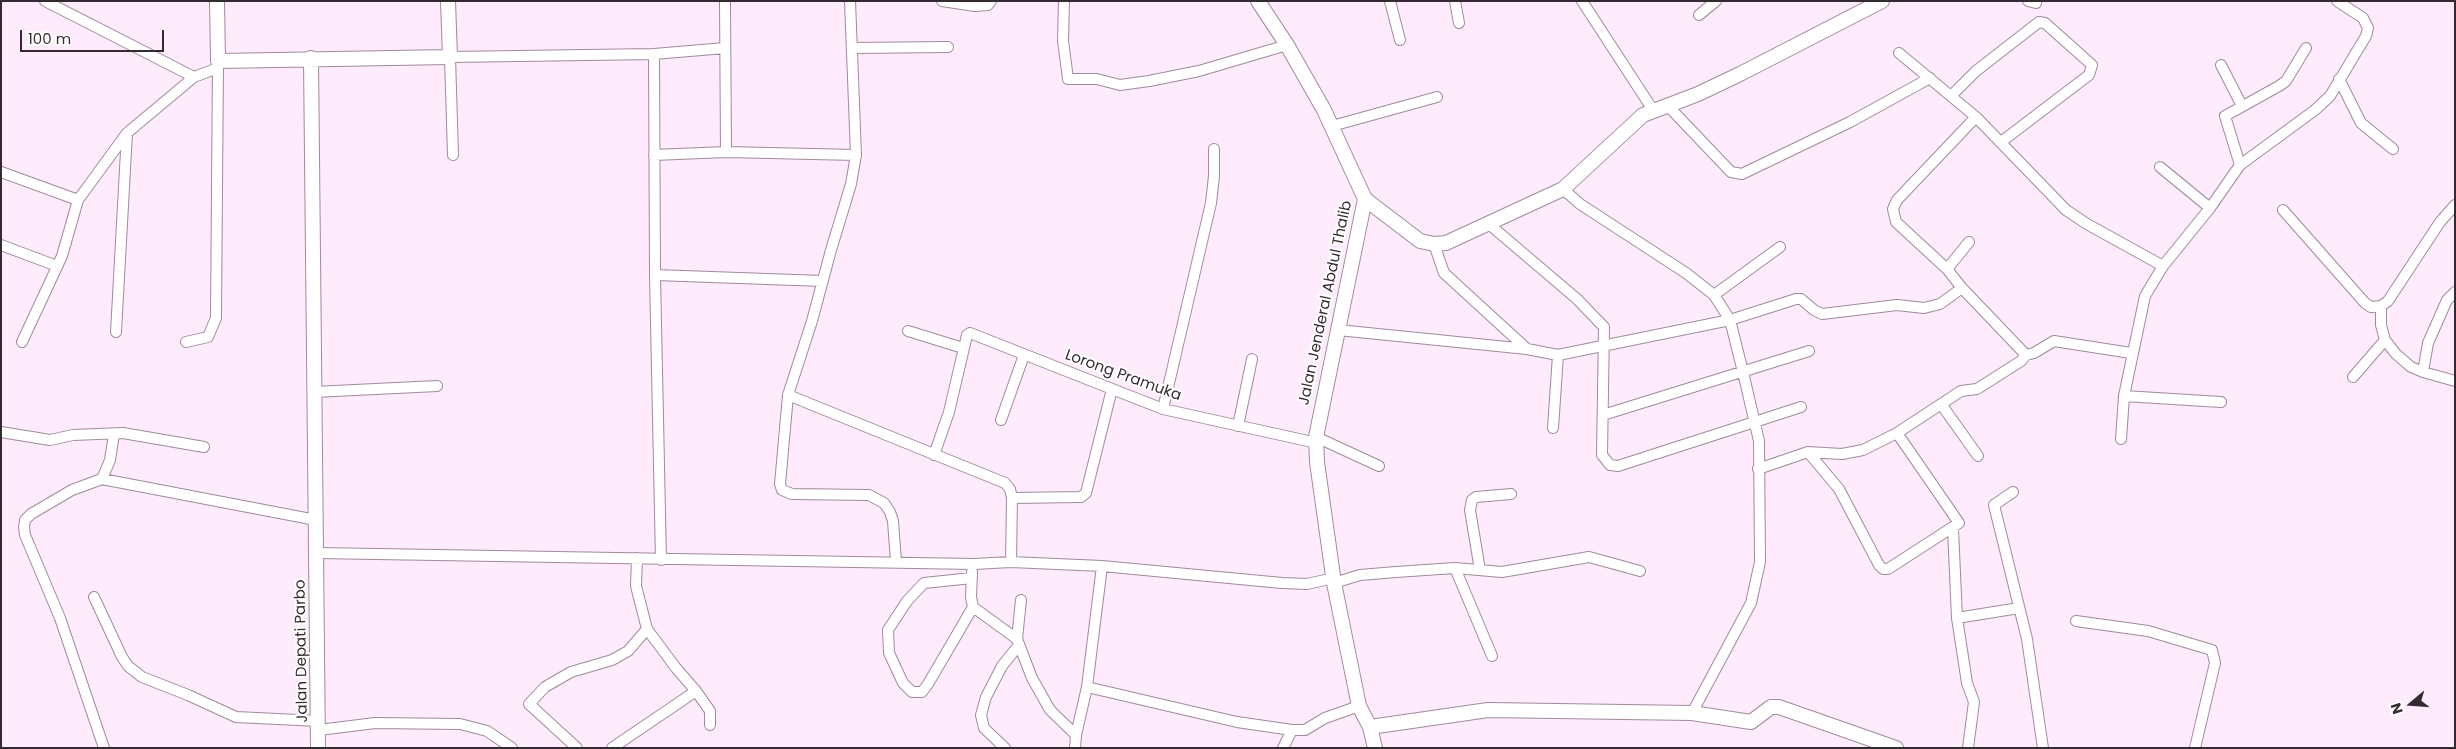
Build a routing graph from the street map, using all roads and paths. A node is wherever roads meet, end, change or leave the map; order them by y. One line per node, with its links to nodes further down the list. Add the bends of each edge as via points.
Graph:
1 (45, 1): 30 (street)
2 (217, 1): 28 (street)
3 (448, 1): 26 (street)
4 (725, 1): 21 (street)
5 (850, 1): 22 (street)
6 (942, 1): 7 (street, via 975,6)
7 (991, 1)
8 (1064, 1): 19 (street, via 1068,79 1097,79 1120,85 1149,81 1199,71)
9 (1390, 1): 18 (street)
10 (1455, 1): 17 (street)
11 (1582, 1): 37 (street)
12 (1716, 1): 16 (street)
13 (1882, 1): 35 (street, via 1740,74)
14 (2337, 1): 32 (street, via 2363,18 2368,28)
15 (1263, 2): 19 (street, Jalan Jenderal Abdul Thalib)
16 (1699, 15)
17 (1459, 23)
18 (1400, 40)
19 (1287, 45): 39 (street, Jalan Jenderal Abdul Thalib)
20 (948, 47): 22 (street)
21 (725, 48): 25 (street); 44 (street)
22 (853, 48): 46 (street)
23 (2306, 48): 36 (street, via 2286,80)
24 (1899, 53): 31 (street)
25 (654, 54): 26 (street); 47 (street)
26 (450, 56): 27 (street); 45 (street)
27 (311, 58): 28 (street); 94 (street, Jalan Depati Parbo)
28 (218, 64): 30 (street); 78 (street, via 216,318 208,337)
29 (2221, 65): 36 (street)
30 (194, 77): 40 (street)
31 (1930, 78): 33 (street); 35 (street, via 1850,122 1742,174 1731,172)
32 (2339, 79): 43 (street, via 2361,123); 48 (street, via 2330,96 2315,110)
33 (1951, 96): 38 (street); 41 (street, via 1976,71 2039,22 2045,23 2092,65 2089,75 2063,97)
34 (1437, 97): 39 (street)
35 (1668, 106): 37 (street)
36 (2242, 106): 48 (street, via 2224,118)
37 (1653, 110): 51 (street, via 1643,115)
38 (1976, 117): 41 (street); 64 (street, via 1897,200 1893,209 1896,222)
39 (1332, 126): 52 (street, Jalan Jenderal Abdul Thalib)
40 (127, 133): 53 (street); 75 (street)
41 (2001, 142): 63 (street, via 2066,210)
42 (1214, 149): 100 (street, via 1208,221)
43 (2393, 149)
44 (726, 152): 46 (street); 47 (street)
45 (452, 155)
46 (856, 155): 66 (street, via 851,184)
47 (654, 156): 65 (street)
48 (2240, 165): 55 (street)
49 (2160, 167): 55 (street)
50 (1, 172): 53 (street)
51 (1562, 189): 57 (street); 69 (street)
52 (1365, 199): 59 (street, via 1420,241); 73 (street, Jalan Jenderal Abdul Thalib)
53 (78, 200): 62 (street)
54 (2455, 205): 71 (street, via 2440,222 2388,301)
55 (2210, 208): 63 (street)
56 (2283, 210): 71 (street, via 2365,303 2371,307)
57 (1490, 224): 59 (street, via 1446,244); 79 (street, via 1577,299 1604,327)
58 (1969, 242): 64 (street)
59 (1434, 244): 81 (street, via 1444,274)
60 (1, 245): 62 (street)
61 (1780, 247): 69 (street)
62 (57, 266): 77 (street)
63 (2163, 266): 83 (street, via 2145,296)
64 (1947, 269): 67 (street)
65 (655, 275): 66 (street); 125 (street)
66 (823, 280): 95 (street)
67 (1962, 288): 72 (street, via 1932,307 1897,305 1822,314 1796,299); 86 (street)
68 (2455, 292): 70 (street)
69 (1714, 294): 72 (street)
70 (2451, 302): 89 (street, via 2428,344)
71 (2381, 306): 76 (street)
72 (1730, 320): 79 (street); 88 (street)
73 (1338, 330): 81 (street); 110 (street, Jalan Jenderal Abdul Thalib)
74 (908, 331): 80 (street)
75 (116, 332)
76 (2385, 340): 89 (street, via 2411,367); 90 (street)
77 (22, 342)
78 (186, 342)
79 (1605, 347): 85 (street); 101 (street)
80 (963, 348): 84 (street, Lorong Pramuka, via 970,333); 113 (street, via 949,412)
81 (1527, 349): 85 (street)
82 (1809, 351): 88 (street)
83 (2131, 353): 86 (street, via 2054,342); 96 (street)
84 (1024, 355): 93 (street, Lorong Pramuka); 102 (street)
85 (1558, 355): 105 (street)
86 (2026, 355): 98 (street, via 1977,389 1962,391)
87 (1252, 359): 104 (street)
88 (1743, 372): 101 (street); 103 (street)
89 (2423, 372): 91 (street)
90 (2353, 377)
91 (2455, 381)
92 (437, 386): 94 (street)
93 (1112, 389): 100 (street, Lorong Pramuka); 120 (street, via 1086,492 1081,497)
94 (314, 392): 121 (street, Jalan Depati Parbo)
95 (788, 396): 113 (street); 126 (street, via 782,490 792,494 869,495 884,503 893,521)
96 (2124, 396): 97 (street); 109 (street)
97 (2221, 402)
98 (1941, 404): 107 (street); 114 (street)
99 (1801, 407): 103 (street)
100 (1162, 409): 104 (street, Lorong Pramuka)
101 (1603, 415): 103 (street, via 1602,455 1615,466)
102 (1001, 420)
103 (1755, 422): 116 (street, via 1759,441)
104 (1238, 426): 110 (street, Lorong Pramuka)
105 (1553, 428)
106 (1, 432): 108 (street, via 50,440 73,435)
107 (1897, 433): 112 (street, via 1863,450 1842,454); 122 (street, via 1959,523)
108 (114, 434): 111 (street, via 142,435); 117 (street, via 110,460)
109 (2121, 439)
110 (1316, 440): 115 (street, Lorong Pramuka); 134 (street, Jalan Jenderal Abdul Thalib)
111 (204, 447)
112 (1808, 452): 116 (street); 122 (street, via 1839,489 1883,568 1894,568)
113 (934, 455): 120 (street, via 998,479 1010,489)
114 (1978, 456)
115 (1379, 466)
116 (1758, 469): 147 (street, via 1760,562 1751,602)
117 (102, 479): 121 (street); 153 (street, via 72,490 31,514 24,527 60,618)
118 (2012, 492): 138 (street, via 1994,505)
119 (1512, 494): 131 (street, via 1472,500 1470,510)
120 (1012, 498): 127 (street)
121 (316, 520): 123 (street, Jalan Depati Parbo)
122 (1953, 529): 139 (street)
123 (317, 553): 124 (street); 149 (street, Jalan Depati Parbo)
124 (636, 558): 125 (street); 141 (street, via 636,586)
125 (661, 560): 126 (street)
126 (896, 562): 128 (street)
127 (1011, 562): 128 (street); 129 (street)
128 (974, 564): 133 (street)
129 (1102, 566): 134 (street, via 1282,583); 144 (street)
130 (1455, 568): 131 (street); 134 (street); 143 (street)
131 (1480, 570): 132 (street, via 1502,572 1590,557)
132 (1640, 571)
133 (972, 578): 137 (street); 137 (street, via 924,583 907,600 888,630 889,653 903,683 912,692 922,692 928,684)
134 (1334, 580): 146 (street, Jalan Jenderal Abdul Thalib)
135 (94, 598): 149 (street, via 122,657 133,672 236,717)
136 (1021, 600): 142 (street)
137 (973, 607): 142 (street)
138 (2018, 608): 139 (street); 164 (street, via 2031,664)
139 (1957, 618): 163 (street, via 1967,683 1974,702)
140 (2076, 621): 165 (street, via 2148,630 2212,650 2215,663)
141 (647, 629): 145 (street); 156 (street, via 628,651 612,660 571,672 545,687 529,704)
142 (1018, 642): 152 (street, via 1032,678 1050,710); 158 (street, via 986,697 981,715 984,728)
143 (1492, 656)
144 (1087, 687): 151 (street, via 1237,722); 152 (street)
145 (696, 691): 148 (street, via 708,706); 157 (street)
146 (1359, 706): 150 (street, Jalan Jenderal Abdul Thalib); 151 (street, via 1325,718 1305,730)
147 (1692, 712): 150 (street, via 1488,710); 162 (street, via 1750,722 1771,707 1779,707)
148 (710, 725)
149 (319, 726): 154 (street, Jalan Depati Parbo); 155 (street, via 460,724 487,730)
150 (1370, 726): 161 (street, Jalan Jenderal Abdul Thalib)
151 (1292, 730): 160 (street)
152 (1076, 735): 159 (street)
153 (104, 748)
154 (318, 748)
155 (512, 748)
156 (577, 748)
157 (612, 748)
158 (1005, 748)
159 (1074, 748)
160 (1283, 748)
161 (1375, 748)
162 (1896, 748)
163 (1968, 748)
164 (2043, 748)
165 (2195, 748)

